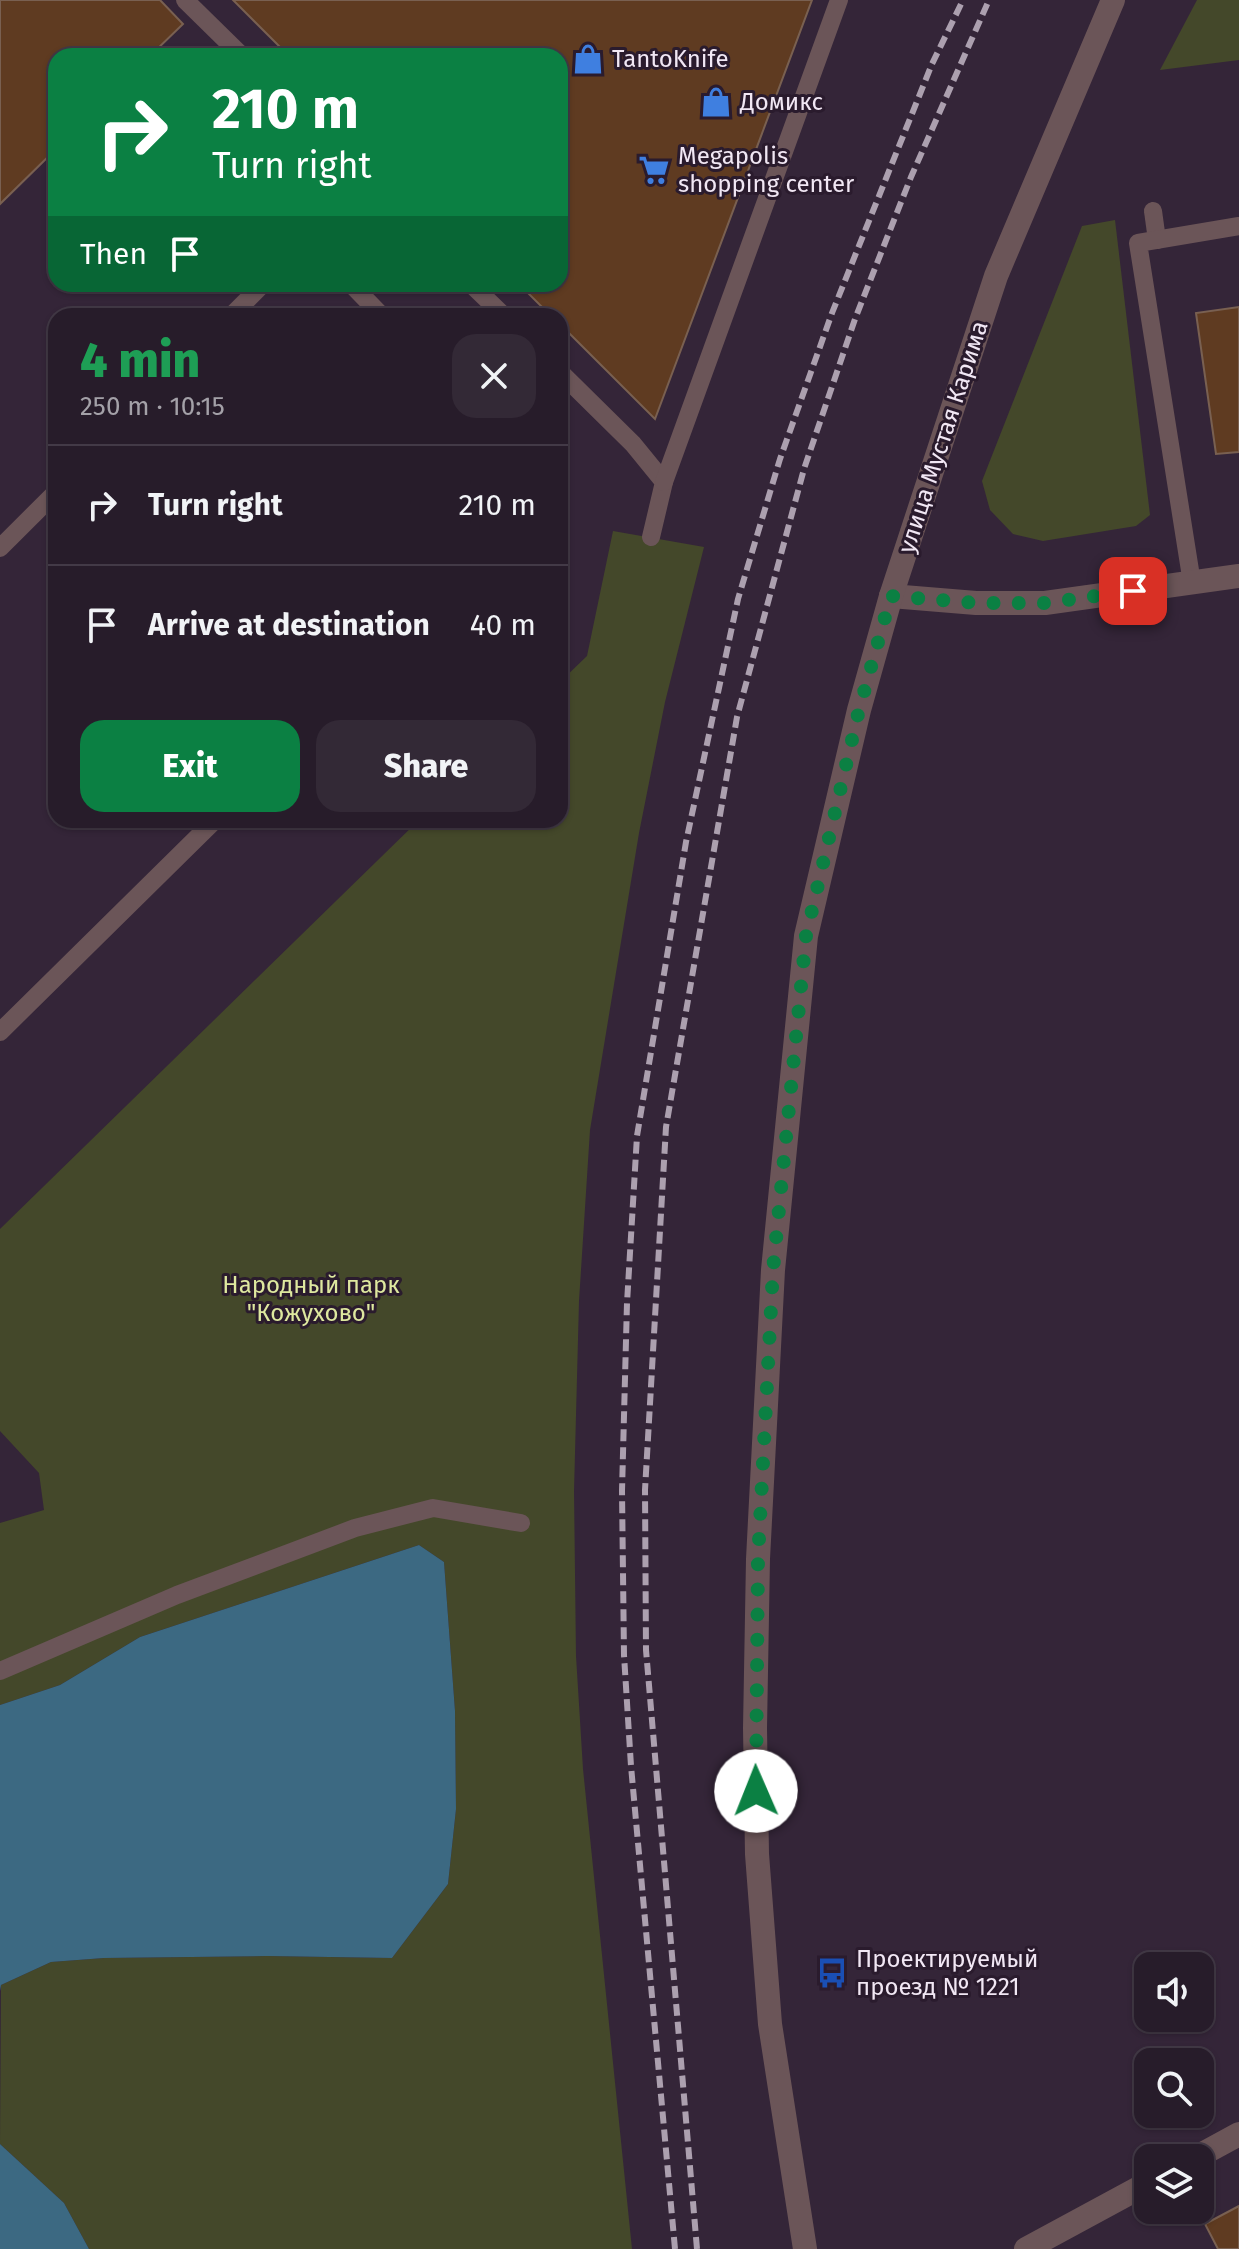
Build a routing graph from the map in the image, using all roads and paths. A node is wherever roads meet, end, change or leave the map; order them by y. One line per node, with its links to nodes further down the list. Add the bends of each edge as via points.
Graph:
1 (185, 0): 4 (lane)
2 (839, 0): 15 (lane)
3 (1113, 0): 21 (street, улица Мустая Карима, via 996,276)
4 (234, 48)
5 (1153, 211): 7 (lane)
6 (1239, 226): 7 (lane)
7 (1157, 240): 20 (lane, via 1138,243)
8 (255, 292): 11 (lane)
9 (359, 292): 12 (lane)
10 (479, 292): 13 (lane)
11 (239, 308)
12 (374, 308)
13 (496, 308)
14 (568, 380): 15 (lane)
15 (664, 482): 17 (lane)
16 (48, 500): 18 (lane)
17 (651, 537)
18 (0, 548)
19 (1239, 576): 20 (street)
20 (1192, 583): 21 (street, via 1045,603)
21 (891, 596): 29 (street, via 806,936 772,1285 758,1574 757,1854 770,2024)
22 (207, 828): 23 (lane)
23 (0, 1032)
24 (521, 1523): 25 (lane, via 433,1508 355,1528 177,1595)
25 (0, 1671)
26 (1239, 2134): 27 (street)
27 (1214, 2148)
28 (1134, 2191): 30 (street)
29 (805, 2249)
30 (1026, 2249)

